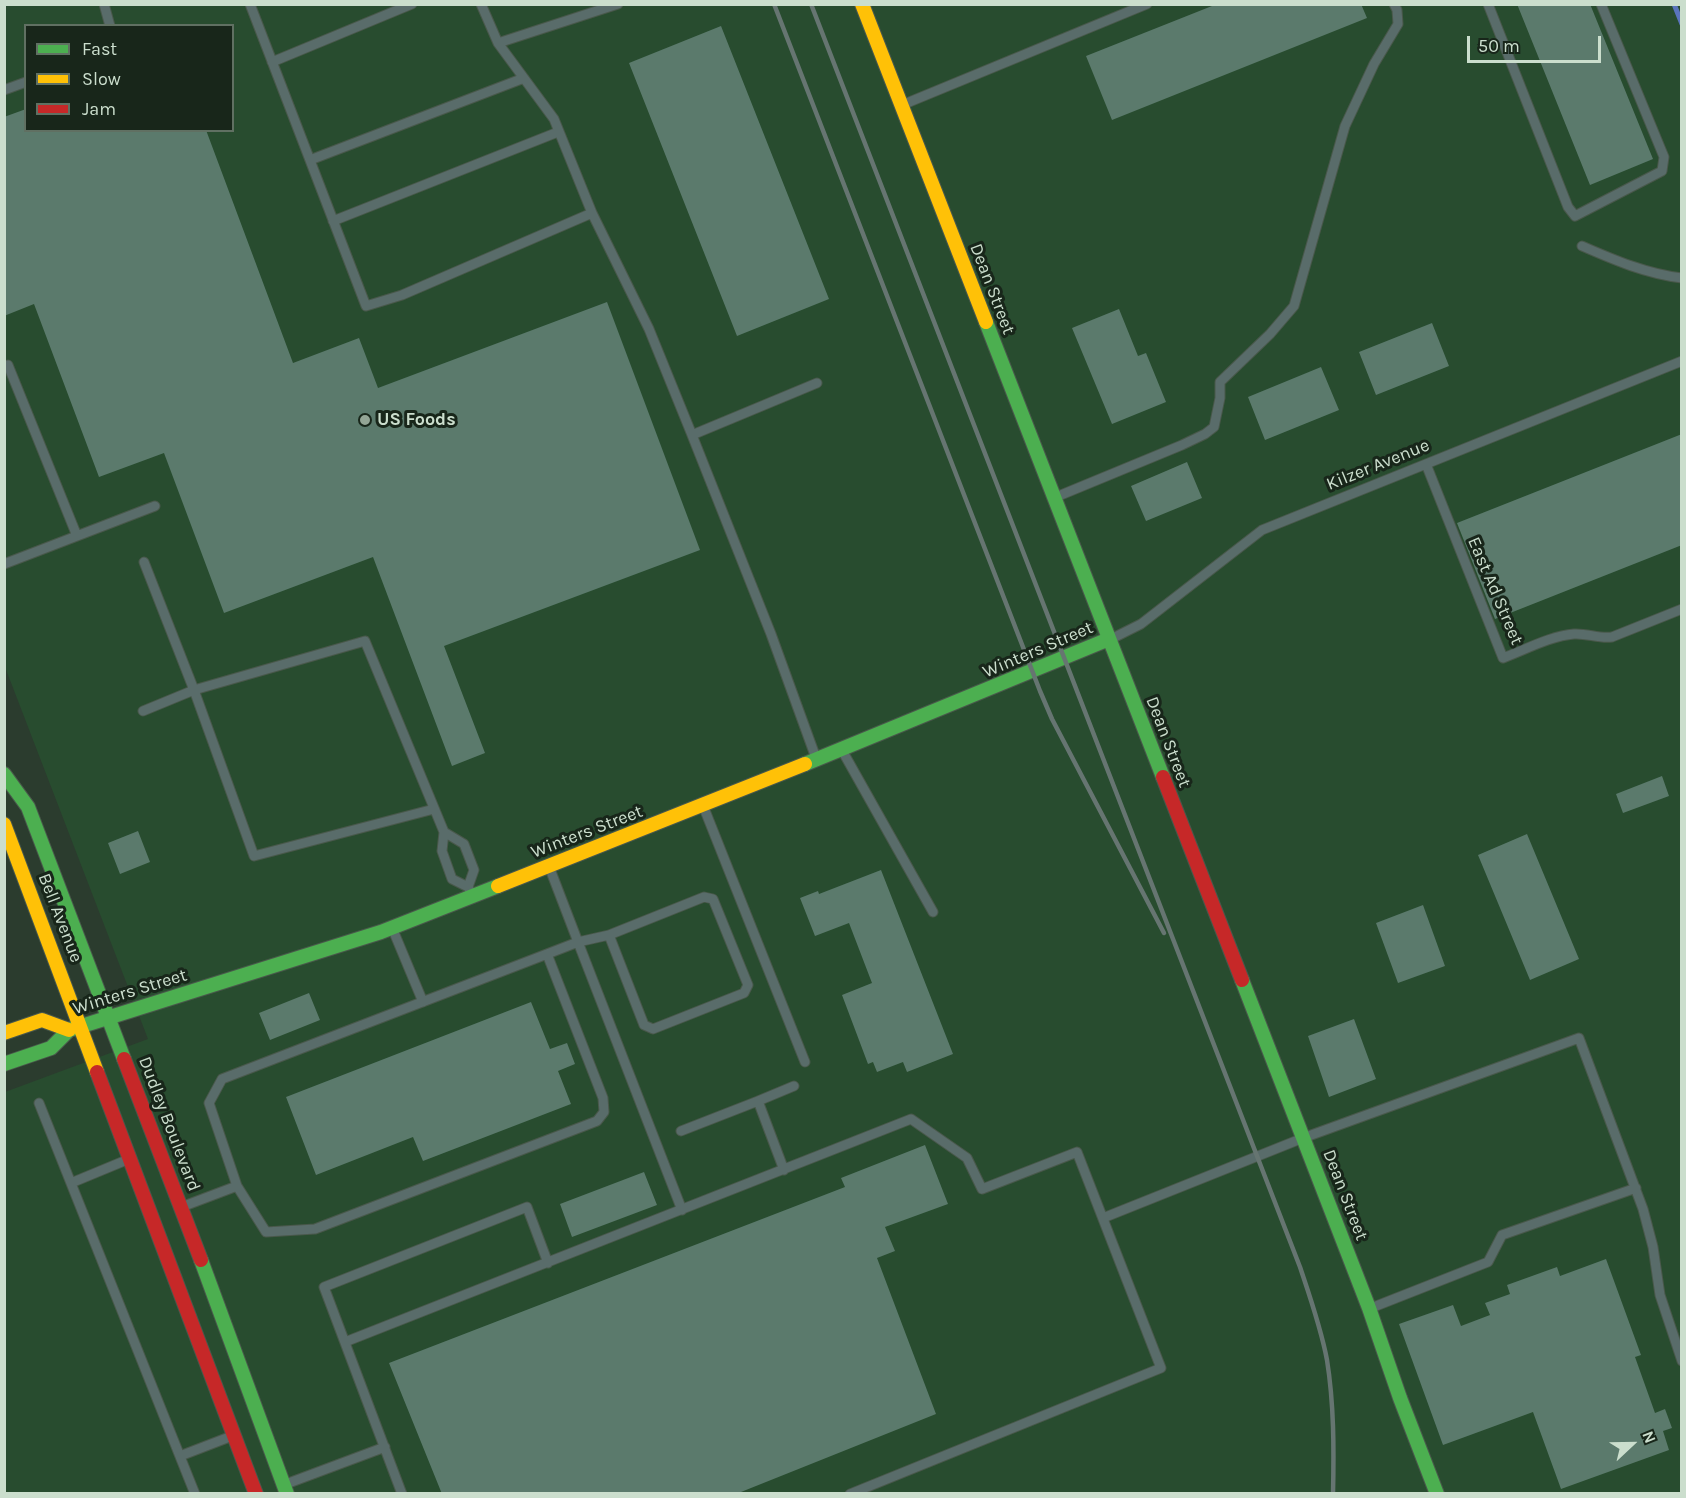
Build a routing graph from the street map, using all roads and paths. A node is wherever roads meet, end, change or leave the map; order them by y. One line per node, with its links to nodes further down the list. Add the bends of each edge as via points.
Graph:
1 (104, 4): 11 (lane)
2 (250, 4): 13 (lane)
3 (412, 4): 13 (lane)
4 (481, 4): 12 (lane)
5 (618, 4): 12 (lane)
6 (862, 4): 17 (street, Dean Street)
7 (1147, 4): 17 (lane)
8 (1394, 4): 29 (lane, via 1398,24 1345,126 1294,306 1220,382 1214,427)
9 (1488, 4): 10 (lane, via 1568,207 1575,216 1662,171 1664,157)
10 (1601, 4)
11 (109, 24)
12 (498, 43): 14 (lane)
13 (272, 62): 19 (lane)
14 (524, 78): 18 (lane, via 554,119); 19 (lane)
15 (24, 83): 16 (lane)
16 (4, 90)
17 (901, 106): 29 (street, Dean Street)
18 (558, 132): 20 (lane); 21 (lane)
19 (310, 160): 21 (lane)
20 (592, 213): 21 (lane, via 402,295 366,306); 27 (lane, via 649,329)
21 (333, 221)
22 (1582, 246): 23 (lane, via 1643,270)
23 (1682, 278)
24 (1682, 361): 28 (lane, Kilzer Avenue)
25 (8, 365): 31 (lane)
26 (817, 383): 27 (lane)
27 (692, 435): 39 (lane)
28 (1426, 464): 34 (lane, East Ad Street, via 1503,658 1563,635 1612,637); 35 (lane, Kilzer Avenue, via 1262,530 1141,624)
29 (1054, 497): 35 (street, Dean Street)
30 (155, 506): 31 (lane)
31 (77, 536): 33 (lane)
32 (144, 562): 36 (lane)
33 (4, 564)
34 (1682, 609)
35 (1109, 639): 38 (street, Winters Street); 62 (street, Dean Street)
36 (194, 690): 37 (lane); 42 (lane, via 365,641); 42 (lane, via 254,856)
37 (143, 711)
38 (842, 750): 39 (street, Winters Street); 47 (lane)
39 (816, 760): 41 (street, Winters Street)
40 (4, 774): 53 (street, Dudley Boulevard, via 28,807)
41 (704, 806): 45 (street, Winters Street); 56 (lane)
42 (434, 809): 44 (lane)
43 (4, 824): 54 (street, Bell Avenue)
44 (444, 832): 46 (lane, via 442,851 452,879); 46 (lane, via 464,844 474,870)
45 (549, 866): 46 (street, Winters Street); 50 (lane)
46 (470, 892): 48 (street, Winters Street)
47 (933, 912)
48 (392, 927): 52 (lane); 53 (street, Winters Street)
49 (609, 935): 49 (lane, via 704,897 713,899 748,985 744,993 652,1029 644,1025); 50 (lane)
50 (578, 942): 51 (lane); 69 (lane)
51 (548, 954): 52 (lane); 66 (lane, via 603,1098 604,1112 597,1121 315,1229 267,1233)
52 (423, 1002): 66 (lane, via 222,1079 209,1103)
53 (110, 1017): 54 (street, Winters Street); 68 (street, Dudley Boulevard)
54 (75, 1028): 55 (street, Winters Street, via 42,1020); 57 (street, Winters Street, via 51,1048); 63 (street)
55 (4, 1033)
56 (805, 1062)
57 (4, 1064)
58 (794, 1086): 59 (lane)
59 (758, 1101): 61 (lane); 64 (lane)
60 (39, 1103): 65 (lane)
61 (681, 1131)
62 (1303, 1138): 67 (lane, via 1579,1038); 70 (lane); 72 (street, Dean Street)
63 (131, 1158): 65 (lane); 75 (street)
64 (784, 1170): 69 (lane); 70 (lane, via 911,1119 967,1158 982,1189 1077,1152)
65 (71, 1183): 77 (lane)
66 (237, 1185): 68 (lane)
67 (1636, 1188): 72 (lane, via 1502,1235 1488,1262); 74 (lane, via 1653,1247 1660,1295)
68 (181, 1207): 78 (street, Dudley Boulevard)
69 (682, 1210): 71 (lane)
70 (1103, 1218): 82 (lane, via 1161,1368)
71 (548, 1263): 73 (lane); 73 (lane, via 527,1207 324,1287)
72 (1369, 1308): 83 (street, Dean Street)
73 (345, 1342): 76 (lane)
74 (1682, 1361)
75 (234, 1435): 77 (lane); 80 (street)
76 (385, 1447): 78 (lane); 81 (lane)
77 (180, 1456): 79 (lane)
78 (285, 1489)
79 (195, 1494)
80 (256, 1494)
81 (402, 1494)
82 (850, 1494)
83 (1437, 1494)

